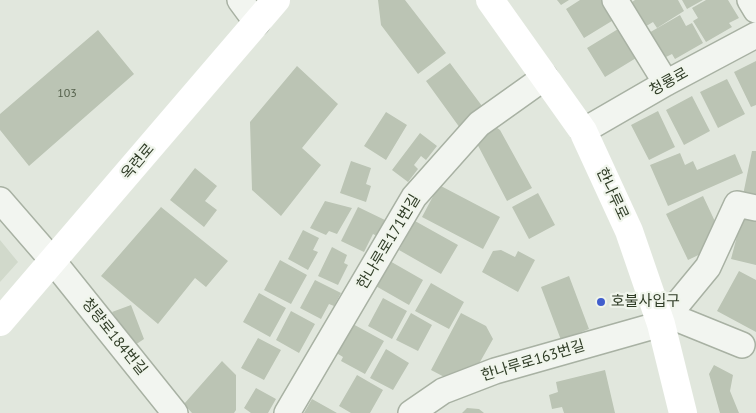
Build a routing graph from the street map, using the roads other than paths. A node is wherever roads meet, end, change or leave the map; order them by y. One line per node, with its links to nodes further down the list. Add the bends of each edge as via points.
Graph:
1 (240, 0): 7 (street)
2 (276, 0): 7 (main road, 옥련로)
3 (490, 0): 9 (main road, 한나루로)
4 (615, 0): 10 (street)
5 (750, 0): 6 (street)
6 (756, 10)
7 (257, 23): 14 (main road, 옥련로)
8 (756, 35): 10 (street, 청룡로)
9 (544, 77): 11 (main road, 한나루로); 19 (street, 한나루로171번길, via 479,124 414,197)
10 (666, 82): 11 (street, 청룡로)
11 (583, 131): 15 (main road, 한나루로, via 629,230)
12 (0, 200): 14 (street, 청량로184번길)
13 (756, 208): 15 (street, via 737,204 708,267)
14 (54, 261): 16 (main road, 옥련로); 18 (street, 청량로184번길)
15 (664, 319): 17 (street); 20 (street, 한나루로163번길, via 495,371 443,391); 21 (main road, 한나루로)
16 (0, 322)
17 (742, 345)
18 (175, 413)
19 (287, 413)
20 (411, 413)
21 (683, 413)

